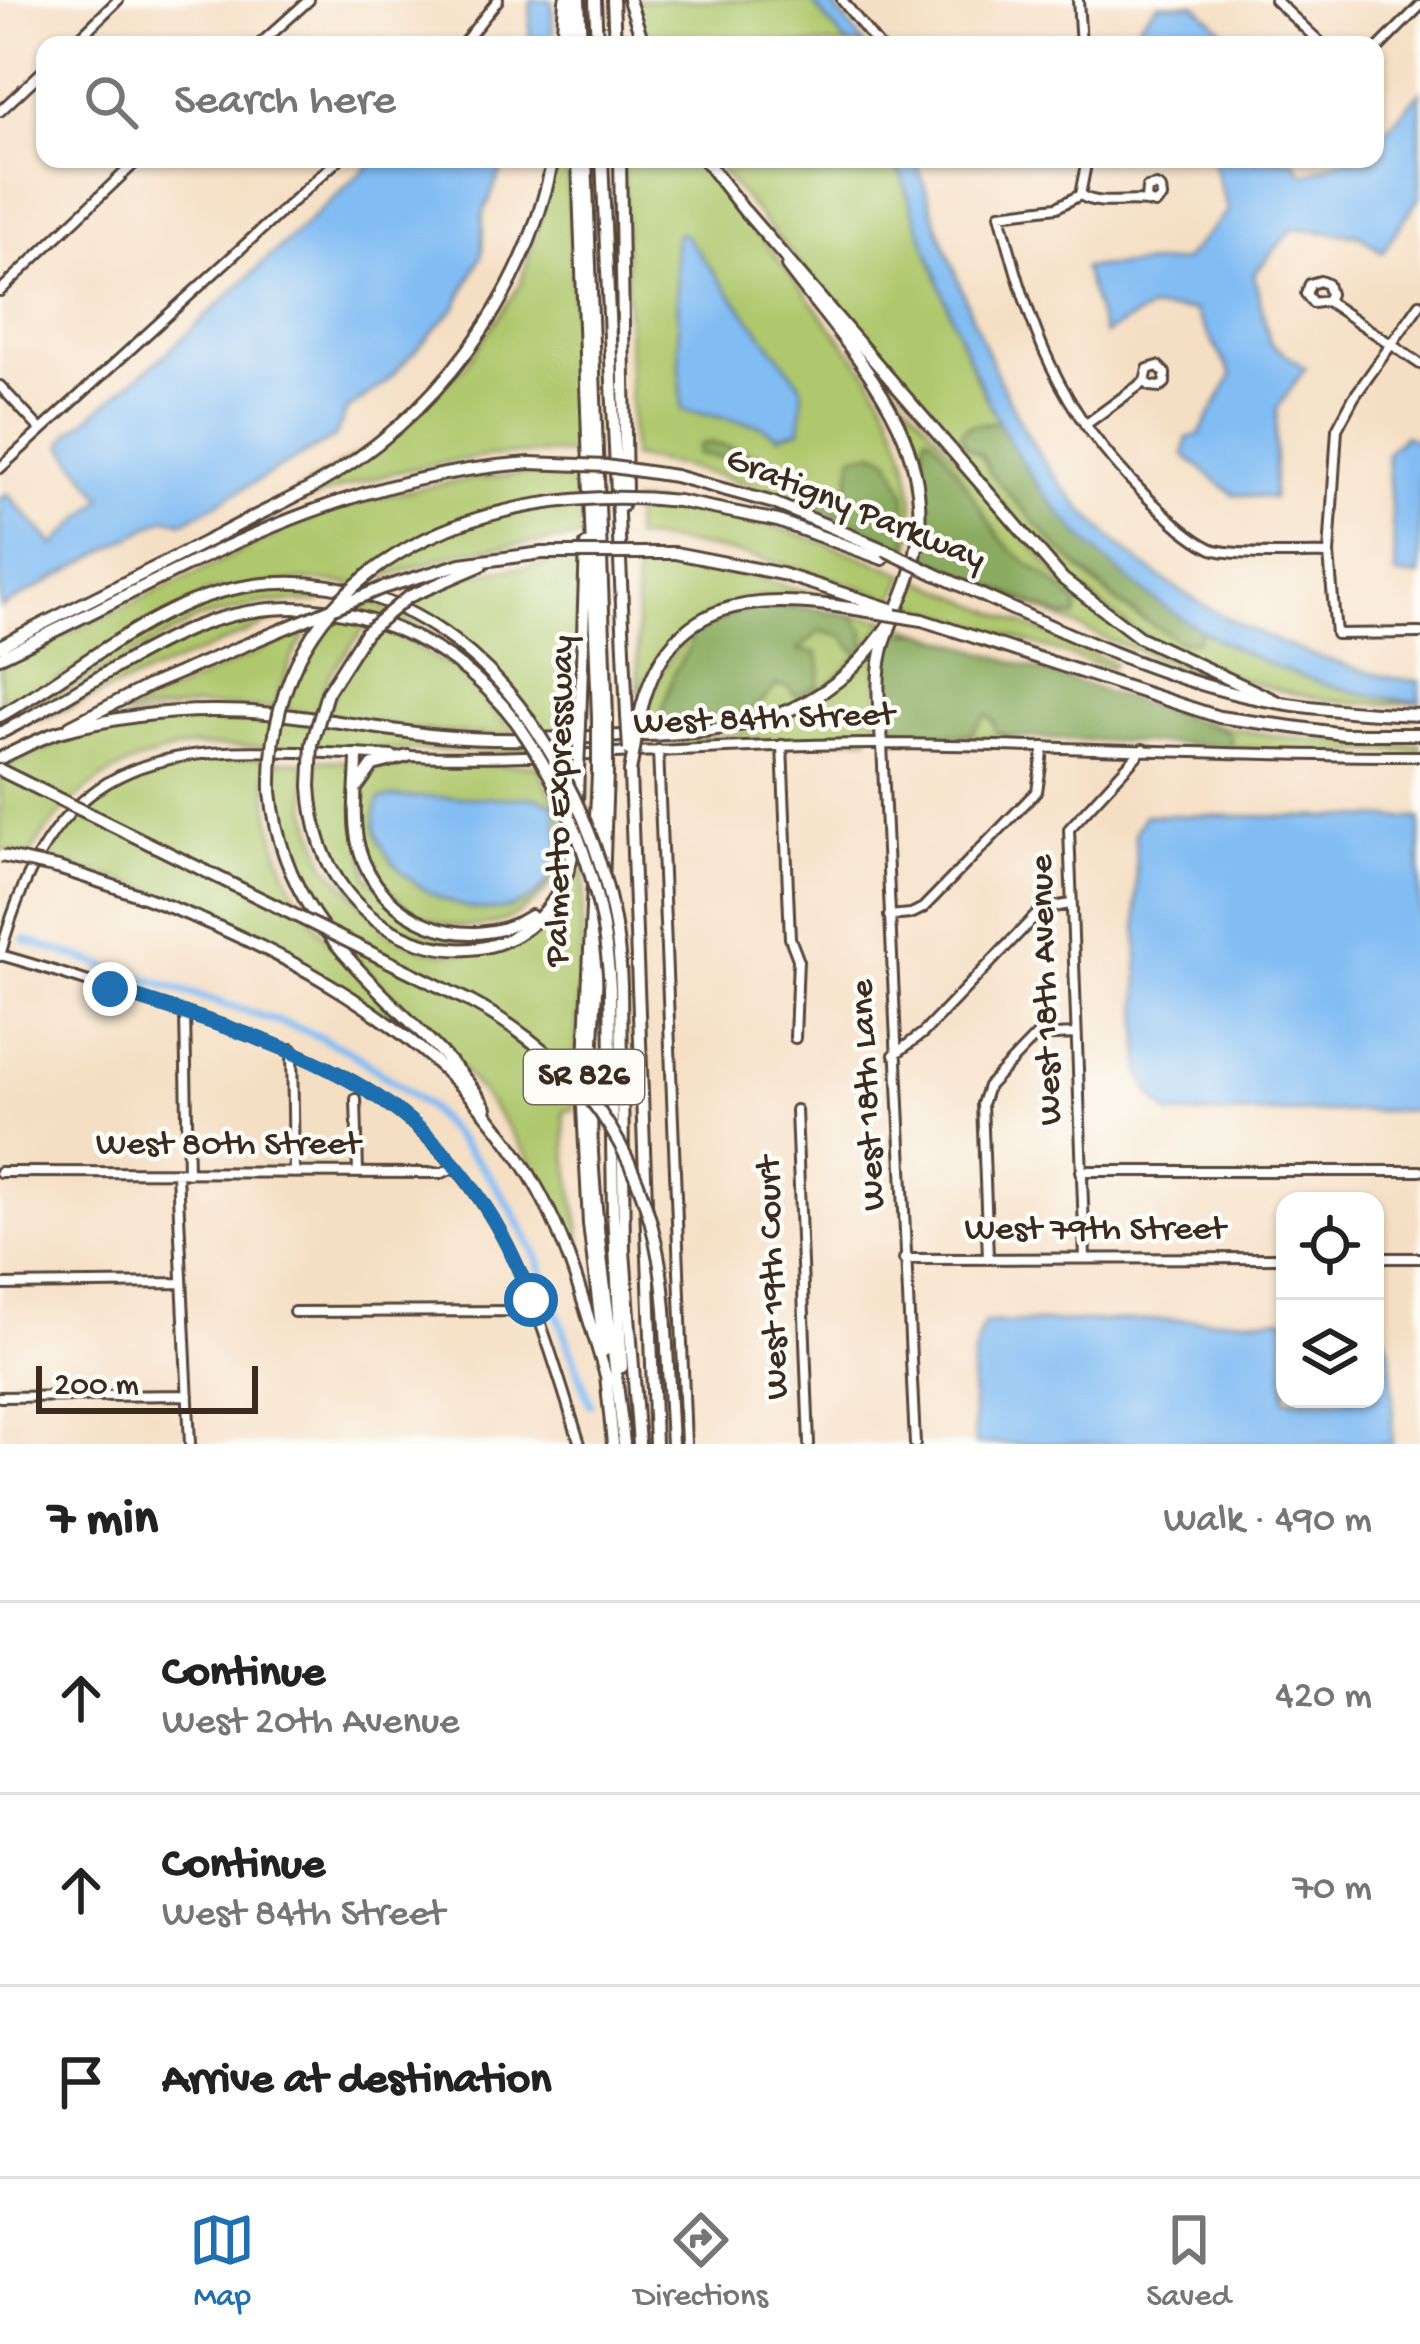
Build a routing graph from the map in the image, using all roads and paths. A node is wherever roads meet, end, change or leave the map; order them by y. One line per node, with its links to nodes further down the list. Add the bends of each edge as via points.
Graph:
1 (118, 0): 12 (street)
2 (309, 0): 13 (street)
3 (498, 0): 14 (street)
4 (572, 0): 15 (highway); 16 (highway)
5 (595, 0): 17 (highway)
6 (613, 0): 18 (highway)
7 (629, 0): 19 (highway)
8 (842, 0): 20 (street)
9 (1078, 0): 21 (street)
10 (1275, 0): 22 (street)
11 (1420, 6): 23 (street)
12 (80, 36)
13 (270, 36)
14 (469, 36)
15 (564, 36)
16 (576, 36)
17 (597, 36)
18 (615, 36)
19 (641, 36)
20 (871, 36)
21 (1080, 36)
22 (1313, 36)
23 (1384, 42)
24 (36, 77): 25 (street)
25 (0, 111)
26 (130, 168): 38 (street)
27 (329, 168): 46 (street)
28 (551, 168): 56 (highway, via 499,308 403,422 312,487)
29 (582, 168): 48 (highway, Palmetto Expressway / SR 826)
30 (582, 168): 62 (highway)
31 (602, 168): 49 (highway, Palmetto Expressway)
32 (620, 168): 49 (highway, via 626,490)
33 (711, 168): 37 (highway)
34 (1085, 168): 35 (street)
35 (1080, 195): 36 (street, via 1094,203); 45 (street, via 1058,208 1000,214 1054,379)
36 (1146, 200)
37 (745, 211): 54 (highway, via 871,374 909,445 920,495 918,541); 58 (highway, via 1063,579 1139,637)
38 (0, 291)
39 (1327, 301): 41 (street)
40 (1420, 304): 41 (street)
41 (1393, 344): 42 (street); 50 (street, via 1337,429)
42 (1420, 364)
43 (1145, 381): 45 (street)
44 (0, 386): 46 (street)
45 (1085, 425): 50 (street, via 1120,470 1213,551)
46 (40, 430): 47 (street)
47 (0, 468)
48 (591, 488): 62 (highway, Palmetto Expressway / SR 826); 80 (highway, bridge, via 571,860)
49 (618, 521): 59 (highway, Palmetto Expressway)
50 (1329, 554): 55 (street, via 1336,634)
51 (884, 555): 57 (highway, Gratigny Parkway, bridge, via 774,503 675,476 530,464 433,474 270,526); 58 (highway, Gratigny Parkway, bridge, via 1122,657); 92 (highway, bridge, via 778,521 678,501 603,497 530,506 446,530 385,560 326,613 294,666 274,734 271,792 286,868 328,938 471,1086)
52 (500, 558): 53 (highway, Gratigny Parkway, bridge, via 675,553 782,574); 64 (highway, Gratigny Parkway, bridge, via 382,588); 80 (highway, bridge, via 408,597 366,632 327,693 310,786 320,843 345,890 416,944 462,950 501,942 535,922)
53 (858, 604): 59 (highway, via 774,599 719,611 666,653); 66 (highway, Gratigny Parkway, bridge, via 1219,717 1344,734)
54 (892, 618): 64 (highway, via 861,660 812,700 727,730 482,739 217,710); 67 (highway, via 878,674)
55 (1420, 633)
56 (0, 646)
57 (0, 657)
58 (1278, 702): 60 (highway, Gratigny Parkway)
59 (634, 715): 118 (highway, Palmetto Expressway / SR 826, bridge)
60 (1420, 715)
61 (0, 716): 63 (highway, via 187,603 294,583 359,592 424,619 470,650)
62 (602, 717): 77 (highway, Palmetto Expressway / SR 826, bridge)
63 (521, 719): 65 (highway, via 417,637 344,613 284,609 182,633); 84 (highway, bridge, via 584,850)
64 (56, 733): 75 (highway)
65 (0, 734)
66 (1420, 734)
67 (881, 744): 68 (street, West 84th Street); 69 (street, West 84th Street); 82 (street, West 18th Lane)
68 (782, 745): 71 (street, West 84th Street); 87 (street, via 790,938 798,959)
69 (1044, 746): 70 (street, West 84th Street); 82 (street, via 1037,791 923,908)
70 (1143, 749): 73 (street, West 84th Street); 81 (street, West 18th Avenue, via 1069,829)
71 (658, 750): 74 (street, West 84th Street); 120 (street)
72 (357, 754): 74 (street, West 84th Street); 78 (highway); 83 (street, West 84th Street, via 182,754 106,782 41,848)
73 (1420, 756)
74 (408, 757): 78 (highway, via 373,765)
75 (0, 758)
76 (0, 770): 119 (highway, bridge, via 471,1002 534,1041 593,1102 630,1160 654,1222)
77 (603, 773): 110 (highway, Palmetto Expressway / SR 826, via 583,1107); 116 (highway, via 592,1148)
78 (356, 795): 80 (highway, via 358,848 368,870 419,923 464,934 500,931)
79 (1, 856): 92 (highway, bridge, via 196,917 312,976 426,1055)
80 (556, 894)
81 (1070, 904): 86 (street, West 18th Avenue); 89 (street, via 1042,908)
82 (890, 916): 89 (street, West 18th Lane)
83 (0, 955): 85 (street, West 84th Street)
84 (616, 987): 116 (highway, via 614,1252); 117 (highway)
85 (185, 1013): 88 (street, West 84th Street); 97 (street)
86 (1076, 1034): 94 (street, West 18th Avenue); 100 (street, via 1036,1036 988,1086)
87 (795, 1038)
88 (292, 1049): 93 (street, West 84th Street, via 384,1100); 98 (street)
89 (894, 1055): 102 (street, West 18th Lane)
90 (356, 1099): 99 (street)
91 (796, 1110): 121 (street, West 19th Court)
92 (501, 1133): 110 (highway, via 562,1237)
93 (455, 1166): 99 (street, West 80th Street, via 442,1173); 108 (street, West 84th Street, via 505,1240)
94 (1082, 1171): 95 (street); 101 (street, West 18th Avenue)
95 (1420, 1171)
96 (0, 1172): 97 (street, West 80th Street)
97 (183, 1173): 98 (street, West 80th Street); 106 (street)
98 (295, 1173): 99 (street, West 80th Street)
99 (358, 1173)
100 (988, 1257): 101 (street, West 79th Street); 102 (street, West 79th Street)
101 (1085, 1257): 103 (street, West 79th Street)
102 (904, 1258): 122 (street, West 18th Lane)
103 (1276, 1258)
104 (1384, 1258): 105 (street)
105 (1420, 1258)
106 (182, 1283): 107 (street); 111 (street)
107 (0, 1285)
108 (535, 1311): 109 (street); 114 (street, West 84th Street)
109 (294, 1312)
110 (607, 1379): 115 (highway, Palmetto Expressway / SR 826)
111 (188, 1395): 112 (street); 113 (street)
112 (0, 1397)
113 (190, 1444)
114 (580, 1444)
115 (613, 1444)
116 (626, 1444)
117 (639, 1444)
118 (655, 1444)
119 (672, 1444)
120 (686, 1444)
121 (809, 1444)
122 (915, 1444)

